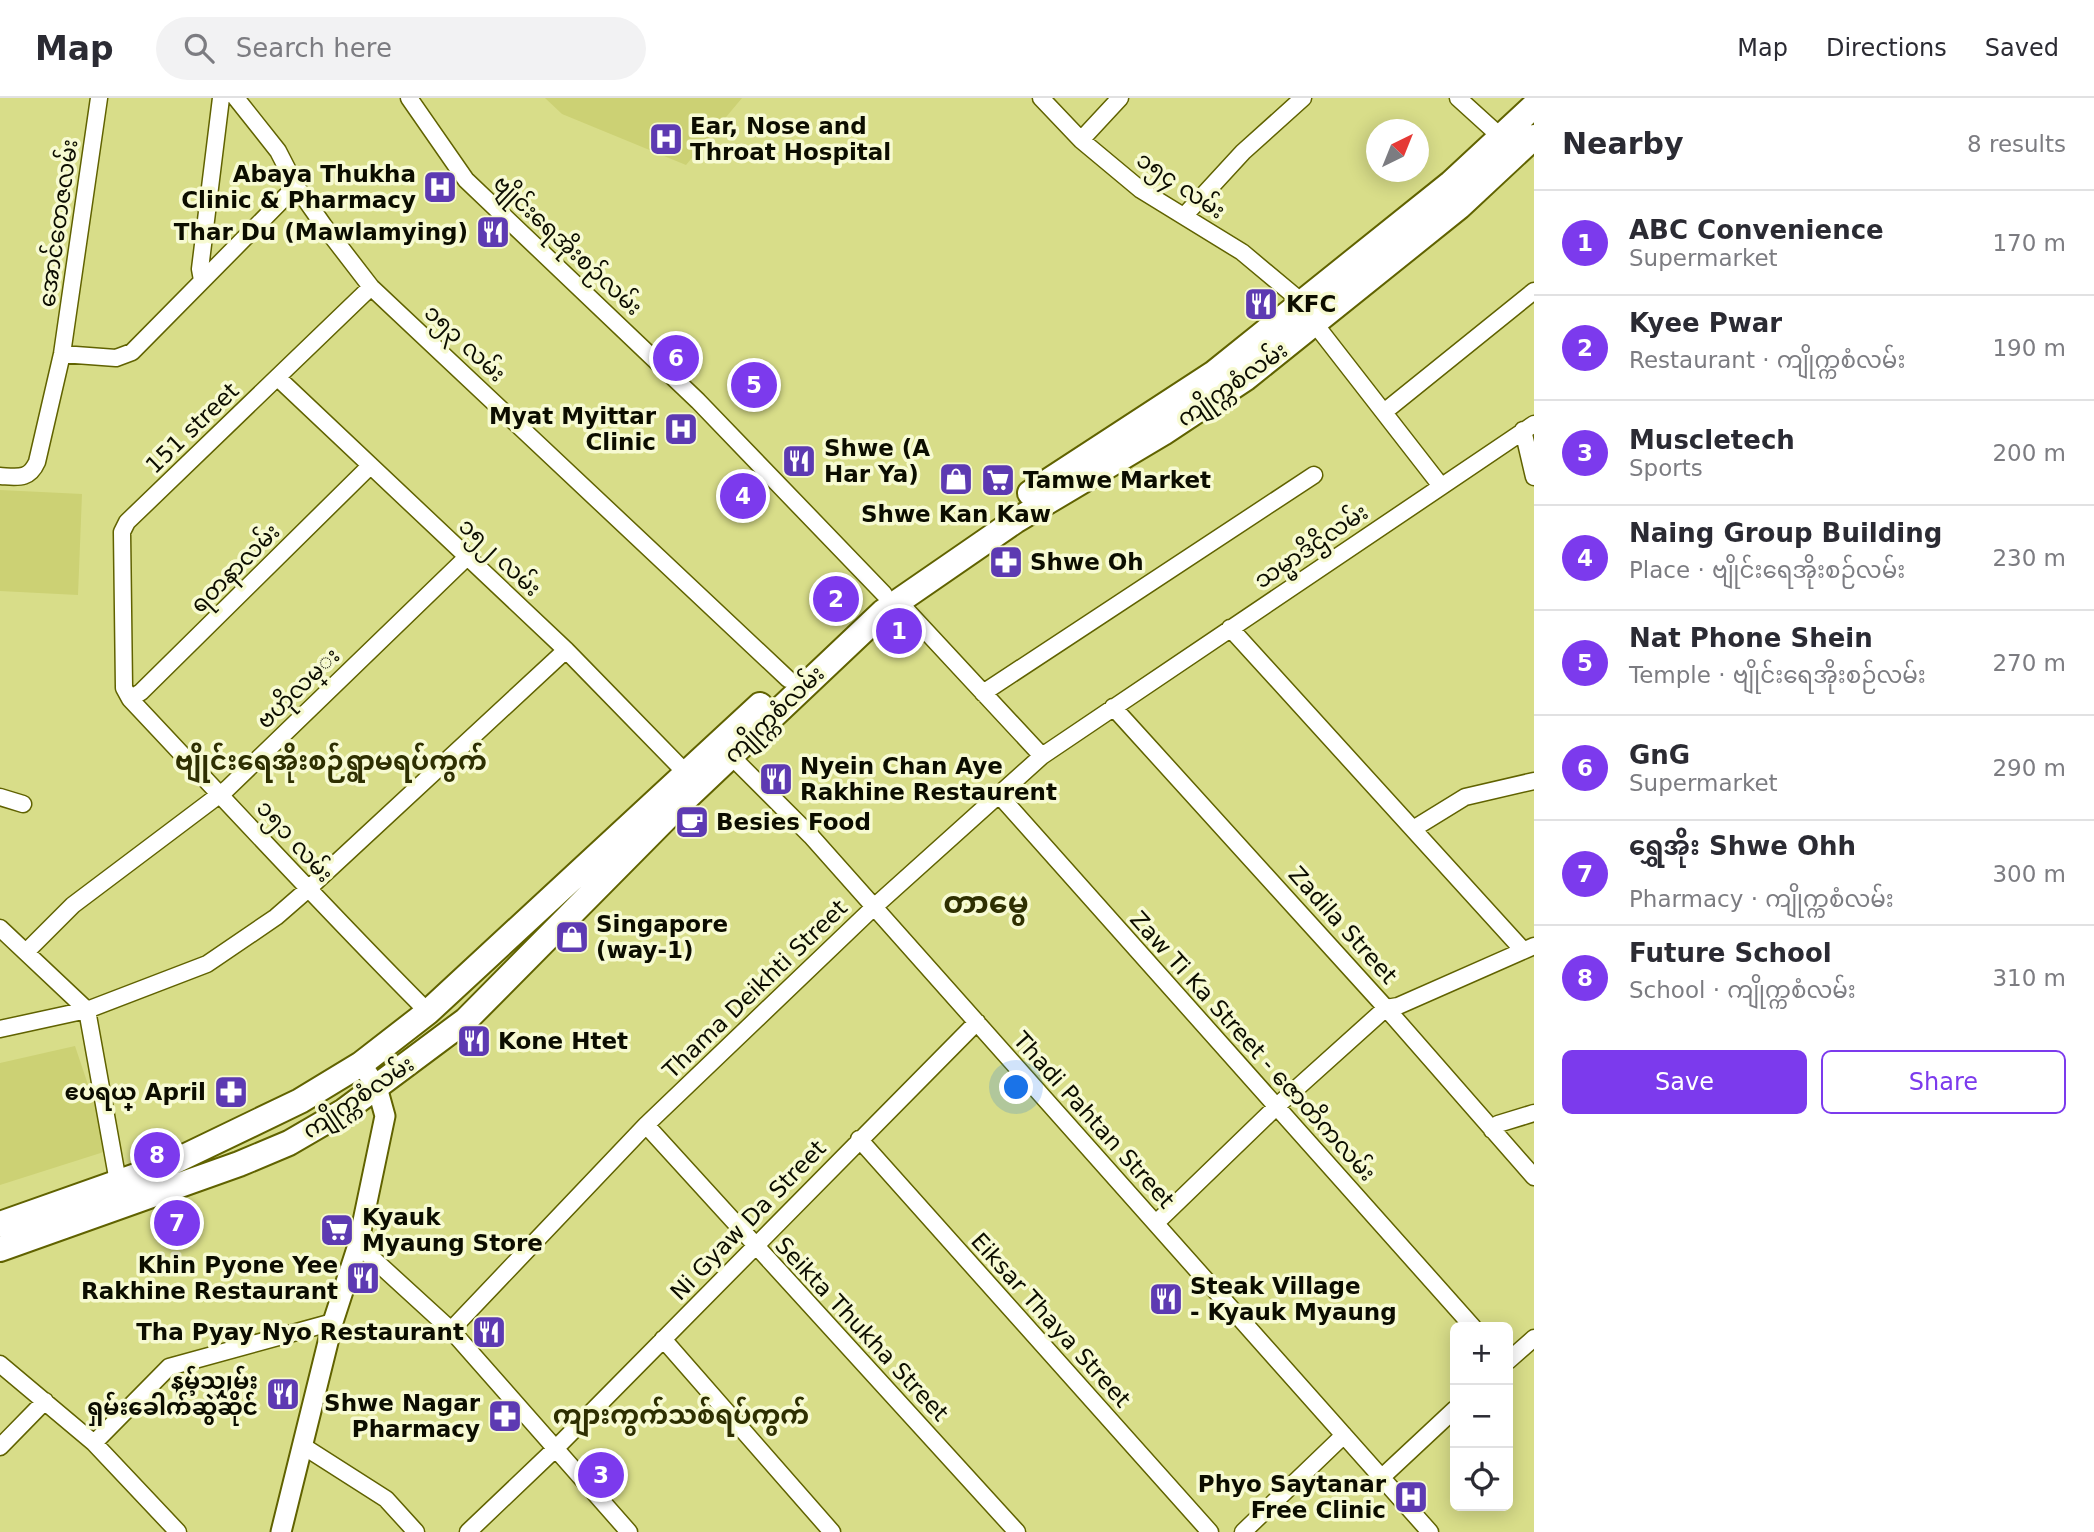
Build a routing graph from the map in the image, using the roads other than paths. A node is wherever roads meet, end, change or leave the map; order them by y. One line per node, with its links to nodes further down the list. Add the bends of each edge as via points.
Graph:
1 (99, 98): 19 (street, အောင်တေဇလမ်း)
2 (221, 98): 15 (street)
3 (236, 98): 13 (street, ၁၅၃ လမ်း, via 278,151)
4 (409, 98): 29 (street, ဗျိုင်းရေအိုးစဉ်လမ်း, via 466,180 698,401)
5 (1041, 98): 12 (street, ၁၅၄ လမ်း)
6 (1120, 98): 12 (street)
7 (1303, 98): 14 (street, via 1243,152)
8 (1458, 98): 10 (street)
9 (1534, 106): 10 (main road, ကျိုက္ကစံလမ်း)
10 (1501, 137): 18 (main road, ကျိုက္ကစံလမ်း)
11 (1534, 137): 18 (main road, ကျိုက္ကစံလမ်း, via 1460,207)
12 (1081, 140): 14 (street, ၁၅၄ လမ်း, via 1140,190)
13 (296, 186): 15 (street); 16 (street, ၁၅၃ လမ်း)
14 (1185, 215): 18 (street, ၁၅၄ လမ်း, via 1242,252)
15 (202, 280): 19 (street, via 124,357)
16 (371, 287): 20 (street, 151 street); 32 (street, ၁၅၃ လမ်း)
17 (1534, 291): 21 (street)
18 (1309, 313): 21 (street, ၁၅၄ လမ်း); 29 (main road, ကျိုက္ကစံလမ်း, via 1226,392)
19 (62, 354): 25 (street, အောင်တေဇလမ်း, via 32,472 24,478)
20 (279, 379): 23 (street, ၁၅၂ လမ်း); 34 (street, 151 street, via 247,404 122,532 124,688)
21 (1384, 412): 27 (street, ၁၅၄ လမ်း)
22 (1528, 427): 26 (street); 27 (street, သမ္မာဒိဌိလမ်း)
23 (370, 466): 28 (street, ၁၅၂ လမ်း); 34 (street, ရတနာလမ်း)
24 (1314, 475): 33 (street)
25 (0, 476)
26 (1534, 477)
27 (1441, 486): 30 (street, သမ္မာဒိဌိလမ်း)
28 (467, 557): 31 (street, ၁၅၂ လမ်း); 40 (street, ဗဟိုလမ္း)
29 (891, 597): 32 (main road, ကျိုက္ကစံလမ်း); 33 (street, ဗျိုင်းရေအိုးစဉ်လမ်း); 36 (main road, ကျိုက္ကစံလမ်း, via 840,650)
30 (1230, 628): 35 (street, သမ္မာဒိဌိလမ်း); 44 (street)
31 (566, 650): 38 (street, ၁၅၂ လမ်း); 45 (street)
32 (788, 679): 36 (main road, ကျိုက္ကစံလမ်း)
33 (983, 693): 37 (street, ဗျိုင်းရေအိုးစဉ်လမ်း)
34 (130, 699): 40 (street, ၁၅၁ လမ်း)
35 (1114, 707): 37 (street, Thama Deikhti Street); 50 (street, Zadila Street)
36 (725, 749): 38 (main road, ကျိုက္ကစံလမ်း); 46 (street, Thadi Pahtan Street); 56 (main road, ကျိုက္ကစံလမ်း, via 466,1020)
37 (1042, 756): 41 (street, Thama Deikhti Street)
38 (686, 773): 52 (main road, ကျိုက္ကစံလမ်း)
39 (1534, 781): 44 (street, via 1465,797)
40 (221, 793): 45 (street, ၁၅၁ လမ်း); 49 (street, ဗဟိုလမ္း, via 73,905)
41 (999, 794): 46 (street, Thama Deikhti Street); 57 (street, Zaw Ti Ka Street - ဇောတိကလမ်း)
42 (0, 797): 43 (street)
43 (23, 804)
44 (1413, 829): 48 (street)
45 (307, 890): 51 (street, via 206,964); 52 (street, ၁၅၁ လမ်း)
46 (874, 907): 53 (street, Thadi Pahtan Street); 59 (street, Thama Deikhti Street)
47 (0, 928): 49 (street)
48 (1528, 947): 50 (street)
49 (26, 952): 51 (street)
50 (1386, 1008): 57 (street); 60 (street, Zadila Street)
51 (87, 1010): 54 (street); 63 (street)
52 (428, 1012): 55 (main road, ကျိုက္ကစံလမ်း)
53 (976, 1022): 61 (street, Ni Gyaw Da Street); 64 (street, Thadi Pahtan Street)
54 (0, 1029)
55 (361, 1064): 56 (street); 63 (main road, ကျိုက္ကစံလမ်း, via 300,1101 167,1165)
56 (377, 1087): 66 (street, via 385,1116); 68 (main road, ကျိုက္ကစံလမ်း, via 289,1143)
57 (1277, 1106): 64 (street); 70 (street, Zaw Ti Ka Street - ဇောတိကလမ်း)
58 (1534, 1113): 60 (street)
59 (646, 1125): 67 (street, Seikta Thukha Street); 71 (street, Thama Deikhti Street)
60 (1492, 1130): 62 (street, Zadila Street)
61 (859, 1139): 67 (street, Ni Gyaw Da Street); 92 (street, Eiksar Thaya Street)
62 (1534, 1177)
63 (118, 1182): 65 (main road, ကျိုက္ကစံလမ်း)
64 (1156, 1223): 78 (street, Thadi Pahtan Street)
65 (0, 1224)
66 (358, 1245): 69 (street); 71 (street)
67 (754, 1246): 73 (street, Ni Gyaw Da Street); 91 (street, Seikta Thukha Street)
68 (0, 1249)
69 (333, 1322): 79 (street, via 169,1367); 80 (street)
70 (1469, 1322)
71 (451, 1330): 82 (street)
72 (1534, 1338): 74 (street)
73 (663, 1339): 82 (street, Ni Gyaw Da Street); 90 (street)
74 (1513, 1357)
75 (0, 1364): 76 (street)
76 (45, 1401): 79 (street); 81 (street)
77 (1450, 1414): 83 (street)
78 (1343, 1435): 83 (street, Thadi Pahtan Street); 93 (street)
79 (94, 1443): 84 (street)
80 (303, 1446): 86 (street); 87 (street, via 386,1499)
81 (0, 1447)
82 (554, 1450): 88 (street, Ni Gyaw Da Street); 89 (street)
83 (1380, 1479): 94 (street, Thadi Pahtan Street)
84 (163, 1525): 85 (street)
85 (178, 1532)
86 (281, 1532)
87 (416, 1532)
88 (468, 1532)
89 (629, 1532)
90 (832, 1532)
91 (1017, 1532)
92 (1210, 1532)
93 (1242, 1532)
94 (1430, 1532)

